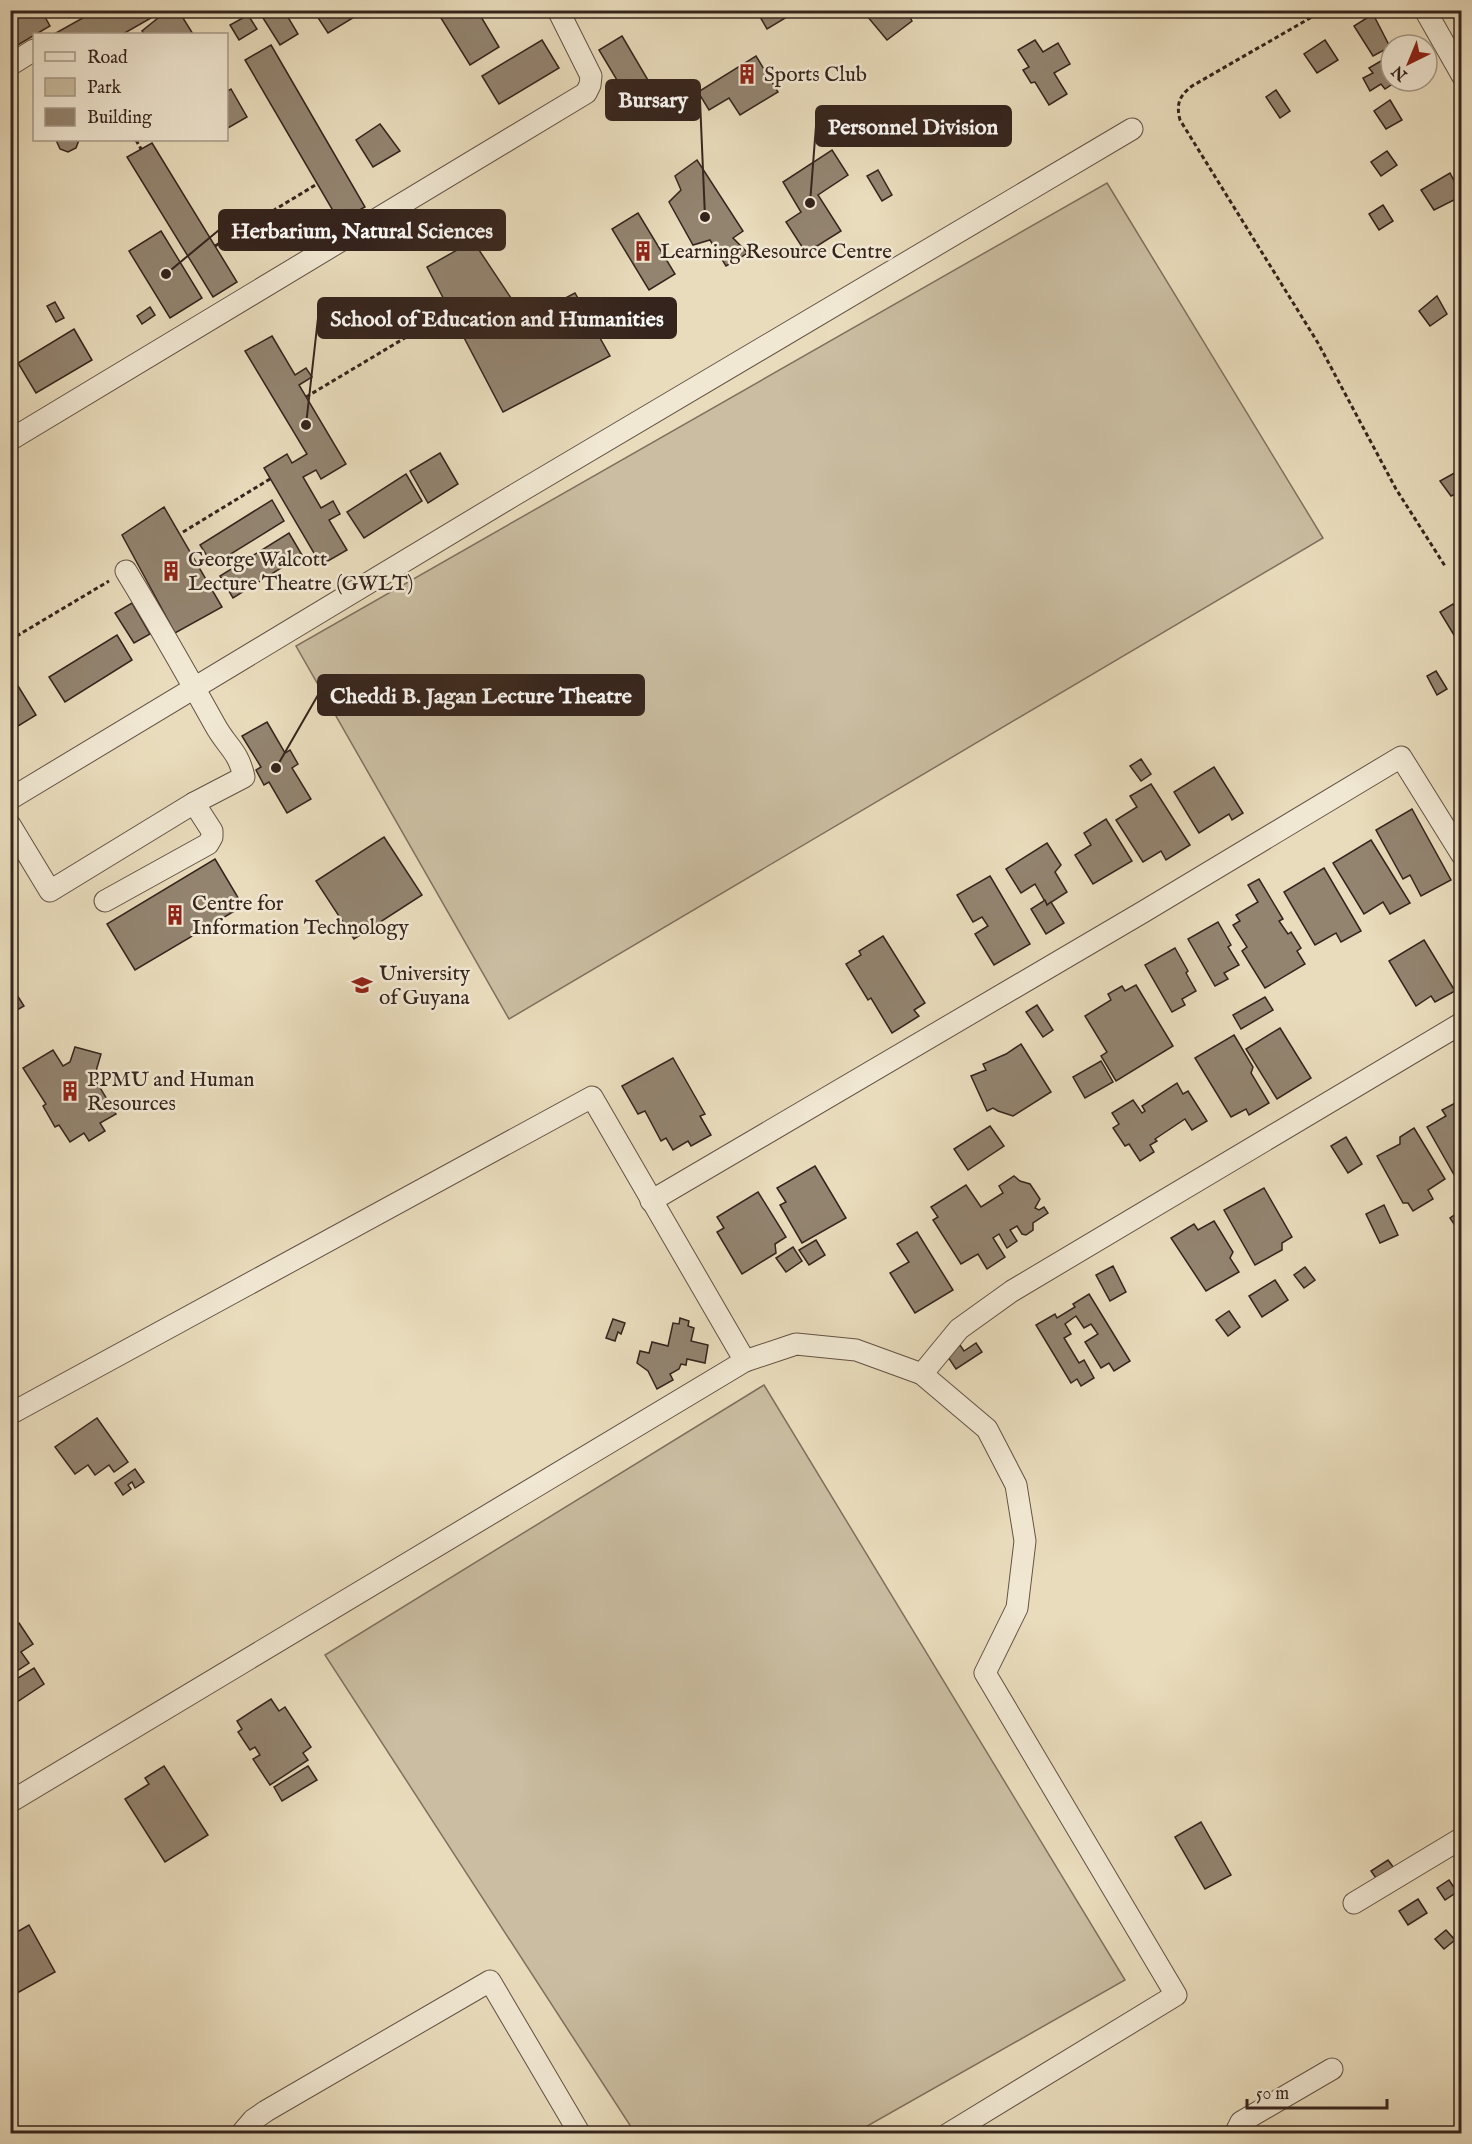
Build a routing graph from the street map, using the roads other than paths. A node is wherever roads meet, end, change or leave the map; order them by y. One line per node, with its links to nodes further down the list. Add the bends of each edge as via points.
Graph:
1 (558, 10): 7 (street, via 591,76 586,93)
2 (1425, 10): 5 (street)
3 (33, 51): 4 (street)
4 (10, 65)
5 (1461, 75)
6 (1132, 129): 9 (street)
7 (10, 440)
8 (126, 571): 9 (street)
9 (194, 688): 10 (street); 11 (street, via 218,731 234,749 244,777)
10 (10, 799)
11 (194, 803): 12 (street, via 50,891); 14 (street, via 212,831 208,844)
12 (10, 825)
13 (1461, 855): 16 (street, via 1401,757)
14 (105, 901)
15 (1461, 1023): 18 (street, via 1012,1291 959,1329)
16 (651, 1201): 17 (street); 19 (street, via 592,1097)
17 (744, 1361): 18 (street, via 796,1344 856,1350); 20 (street)
18 (922, 1374): 26 (street, via 987,1429 1016,1485 1025,1541 1017,1608 985,1673 1176,1995)
19 (10, 1414)
20 (10, 1802)
21 (1461, 1838): 22 (street)
22 (1354, 1903)
23 (1332, 2069): 27 (street, via 1241,2122)
24 (241, 2133): 25 (street, via 266,2111 490,1981)
25 (580, 2133)
26 (948, 2133)
27 (1236, 2133)

